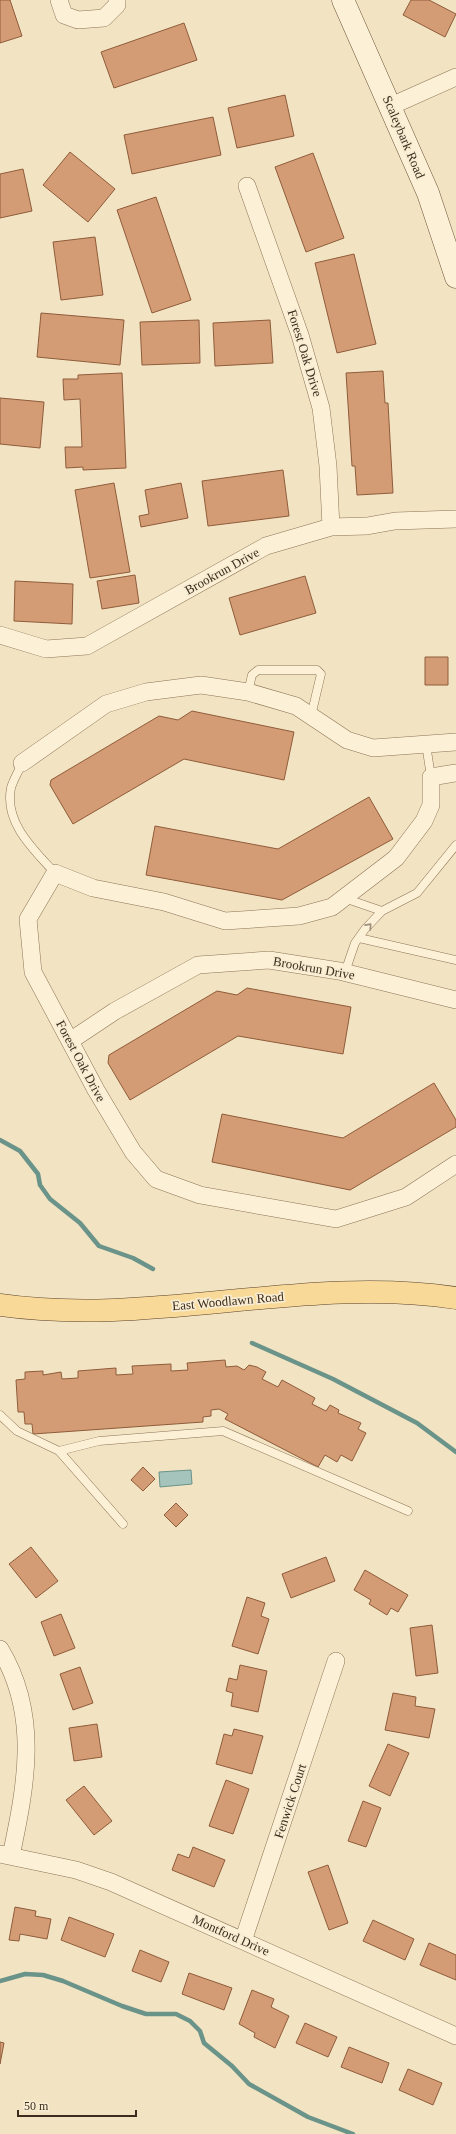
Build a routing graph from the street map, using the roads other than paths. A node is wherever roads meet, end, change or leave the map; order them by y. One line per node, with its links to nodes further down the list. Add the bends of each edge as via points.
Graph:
1 (59, 0): 2 (street, via 64,15 78,20 104,18 117,5)
2 (117, 0)
3 (343, 0): 5 (street, Scaleybark Road)
4 (456, 77): 5 (street)
5 (391, 106): 7 (street, Scaleybark Road, via 428,193)
6 (247, 186): 9 (street, Forest Oak Drive, via 300,335 321,408 328,466)
7 (456, 277)
8 (456, 520): 9 (street, Brookrun Drive, via 396,521 367,526)
9 (331, 527): 10 (street, Brookrun Drive, via 266,546 87,646 46,649)
10 (0, 635)
11 (248, 692): 12 (street, via 296,706); 12 (lane, via 252,675 258,670 316,670 321,674); 15 (street, via 201,685 146,692 106,704)
12 (311, 716): 14 (street, via 347,740 373,748)
13 (456, 742): 14 (street)
14 (426, 744): 17 (lane)
15 (22, 763): 19 (lane, via 11,788 10,808 16,826)
16 (456, 773): 17 (street)
17 (431, 777): 20 (street, via 431,805 424,821 396,858)
18 (456, 845): 21 (lane, via 417,893)
19 (55, 874): 20 (street, via 93,888 164,902 225,921 299,916 332,907); 26 (street, Forest Oak Drive, via 28,919 30,942 33,972)
20 (344, 898): 21 (lane)
21 (382, 911): 22 (lane, one-way to 21)
22 (359, 938): 23 (lane); 24 (lane)
23 (456, 960)
24 (345, 972): 25 (street, Brookrun Drive); 26 (street, Brookrun Drive, via 270,960 198,965 115,1011)
25 (456, 1000)
26 (70, 1041): 27 (street, Forest Oak Drive, via 96,1090 138,1158 156,1179 200,1195 336,1218 406,1197)
27 (456, 1164)
28 (456, 1298): 29 (main road, East Woodlawn Road, via 396,1292 329,1293 138,1310 66,1311)
29 (0, 1305)
30 (0, 1415): 31 (lane, via 17,1431)
31 (60, 1451): 32 (lane, via 99,1441 223,1431); 33 (lane)
32 (408, 1511)
33 (123, 1524)
34 (0, 1649): 36 (street, via 14,1680 26,1728 27,1758 24,1791)
35 (336, 1661): 37 (street, Fenwick Court)
36 (6, 1855): 37 (street, Montford Drive, via 76,1870 111,1882)
37 (243, 1941): 38 (street, Montford Drive)
38 (456, 2036)

